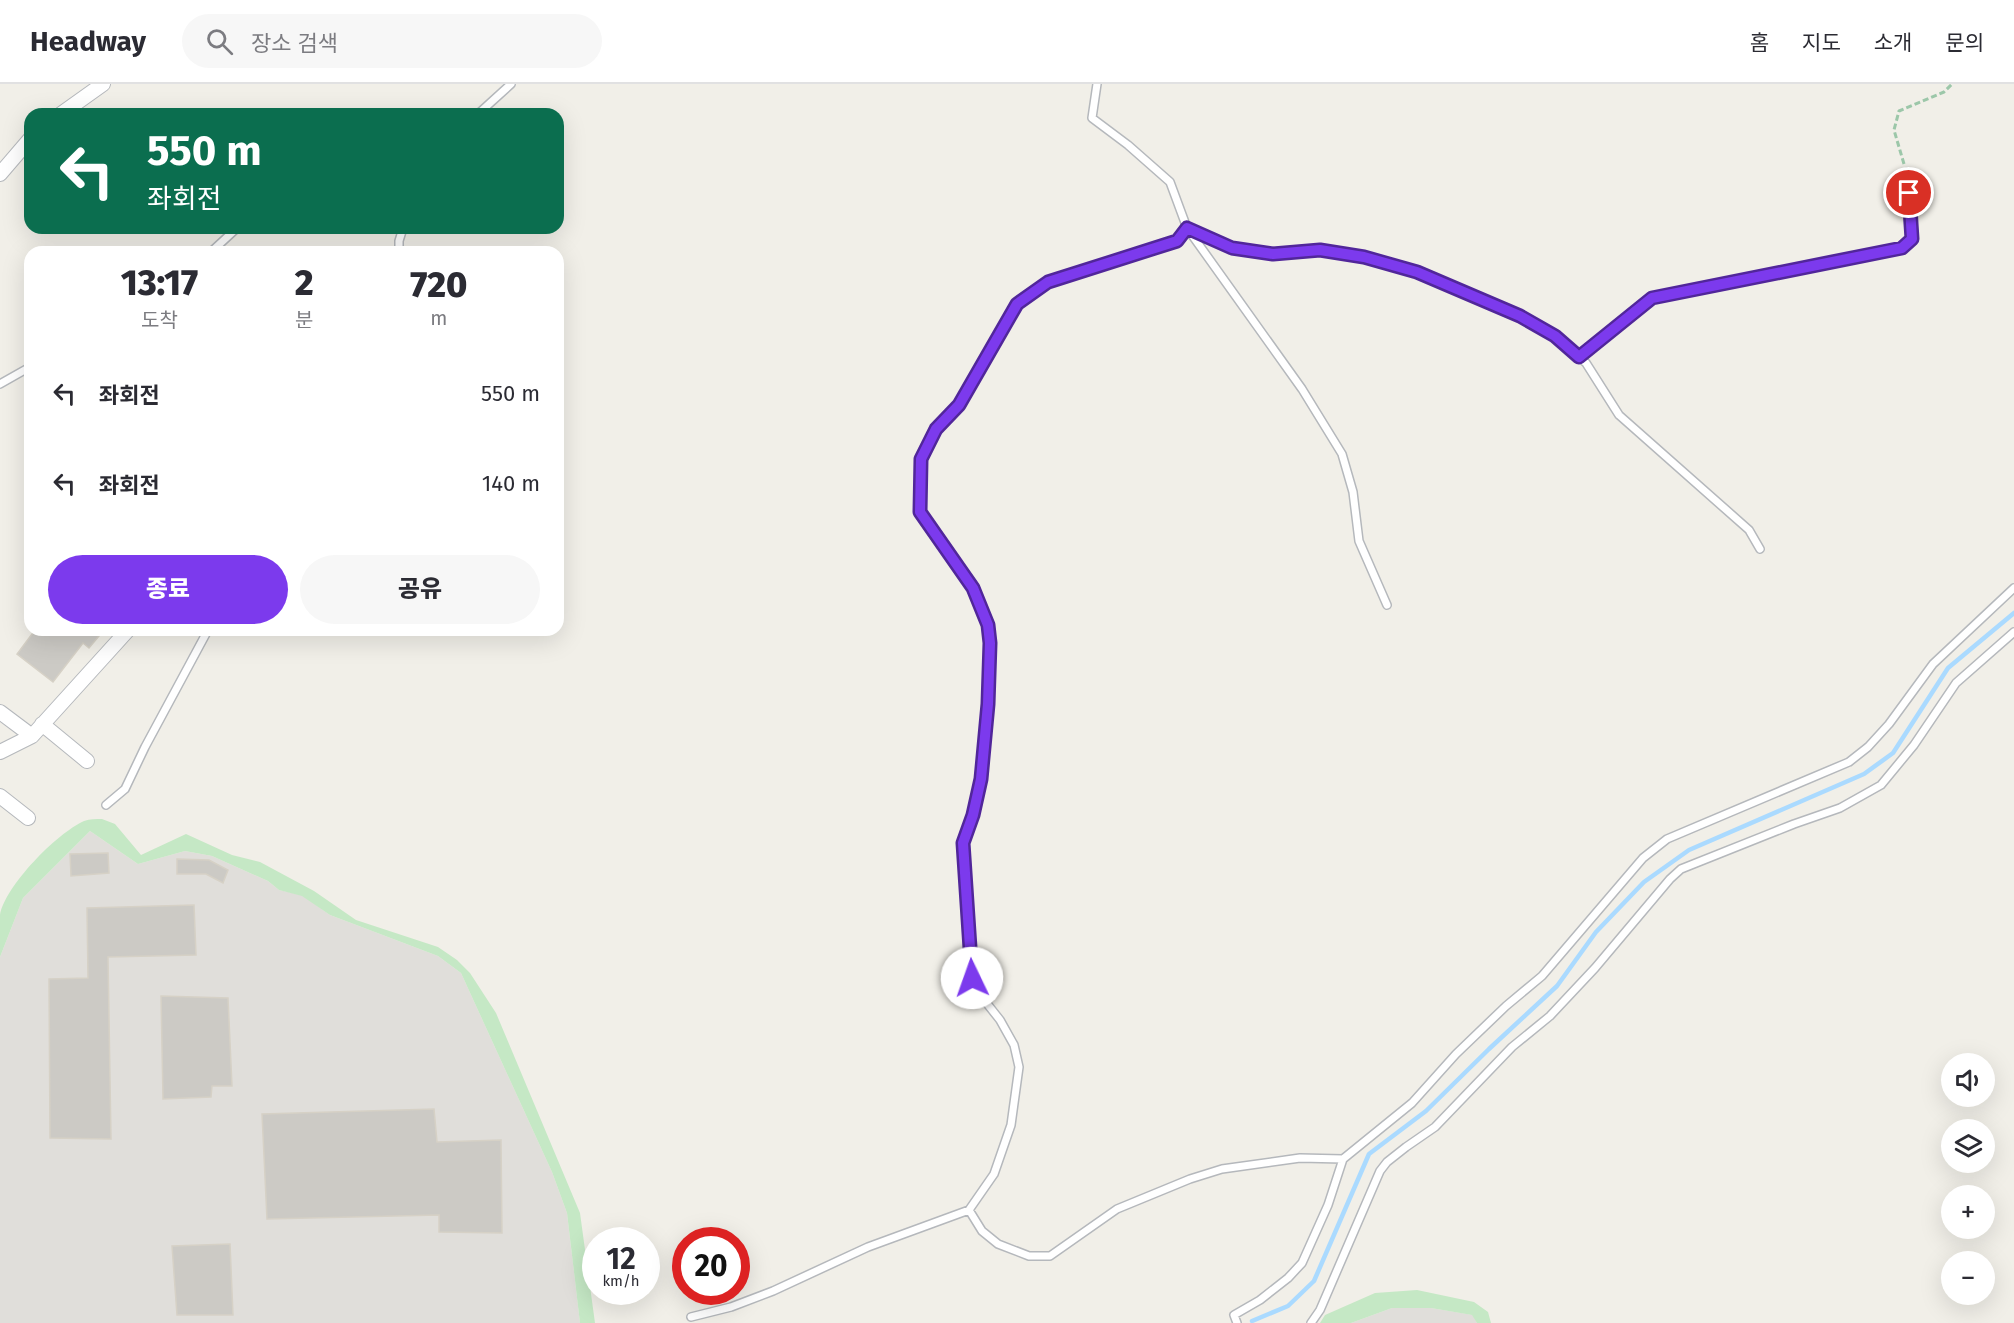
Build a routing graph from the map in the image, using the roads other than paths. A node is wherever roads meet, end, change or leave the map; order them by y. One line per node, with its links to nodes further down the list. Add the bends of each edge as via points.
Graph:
1 (103, 84): 4 (street)
2 (511, 84): 5 (lane)
3 (1097, 84): 9 (lane, via 1092,118 1170,182)
4 (69, 108)
5 (485, 108)
6 (24, 146): 8 (street)
7 (1908, 172): 12 (lane, via 1912,239 1902,248 1652,298)
8 (0, 174)
9 (1187, 228): 12 (lane, via 1232,248 1273,254 1320,250 1417,272 1520,316 1555,336); 17 (lane, via 1302,389 1342,454 1353,492 1359,541); 30 (lane, via 1177,241 1048,282 1017,304 959,405 936,429 921,459 920,512 973,588 988,625 988,694 981,779 963,843 972,978 1014,1045 1019,1067 1011,1125 994,1174)
10 (230, 234): 11 (lane)
11 (218, 246)
12 (1579, 357): 15 (lane, via 1619,415 1749,530)
13 (24, 370): 14 (lane)
14 (0, 384)
15 (1760, 549)
16 (2014, 588): 29 (lane, via 1933,664 1889,724 1849,762 1667,839 1643,858 1542,976 1456,1054 1412,1103)
17 (1387, 605)
18 (2014, 632): 33 (lane, via 1956,684 1881,785 1840,808 1689,865 1670,879 1550,1016 1512,1047 1435,1127 1387,1162)
19 (123, 636): 22 (street)
20 (205, 636): 27 (lane, via 125,789)
21 (0, 712): 23 (street)
22 (42, 724): 23 (street); 25 (street)
23 (32, 736): 24 (street)
24 (0, 752)
25 (87, 761)
26 (0, 796): 28 (street)
27 (106, 805)
28 (28, 818)
29 (1343, 1159): 30 (lane, via 1300,1158 1222,1169 1190,1179 1117,1209 1050,1256 1029,1256 999,1244 982,1231); 32 (lane, via 1302,1263 1260,1300 1234,1315)
30 (969, 1210): 31 (lane, via 868,1247 773,1291)
31 (691, 1317)
32 (1237, 1323)
33 (1311, 1323)

